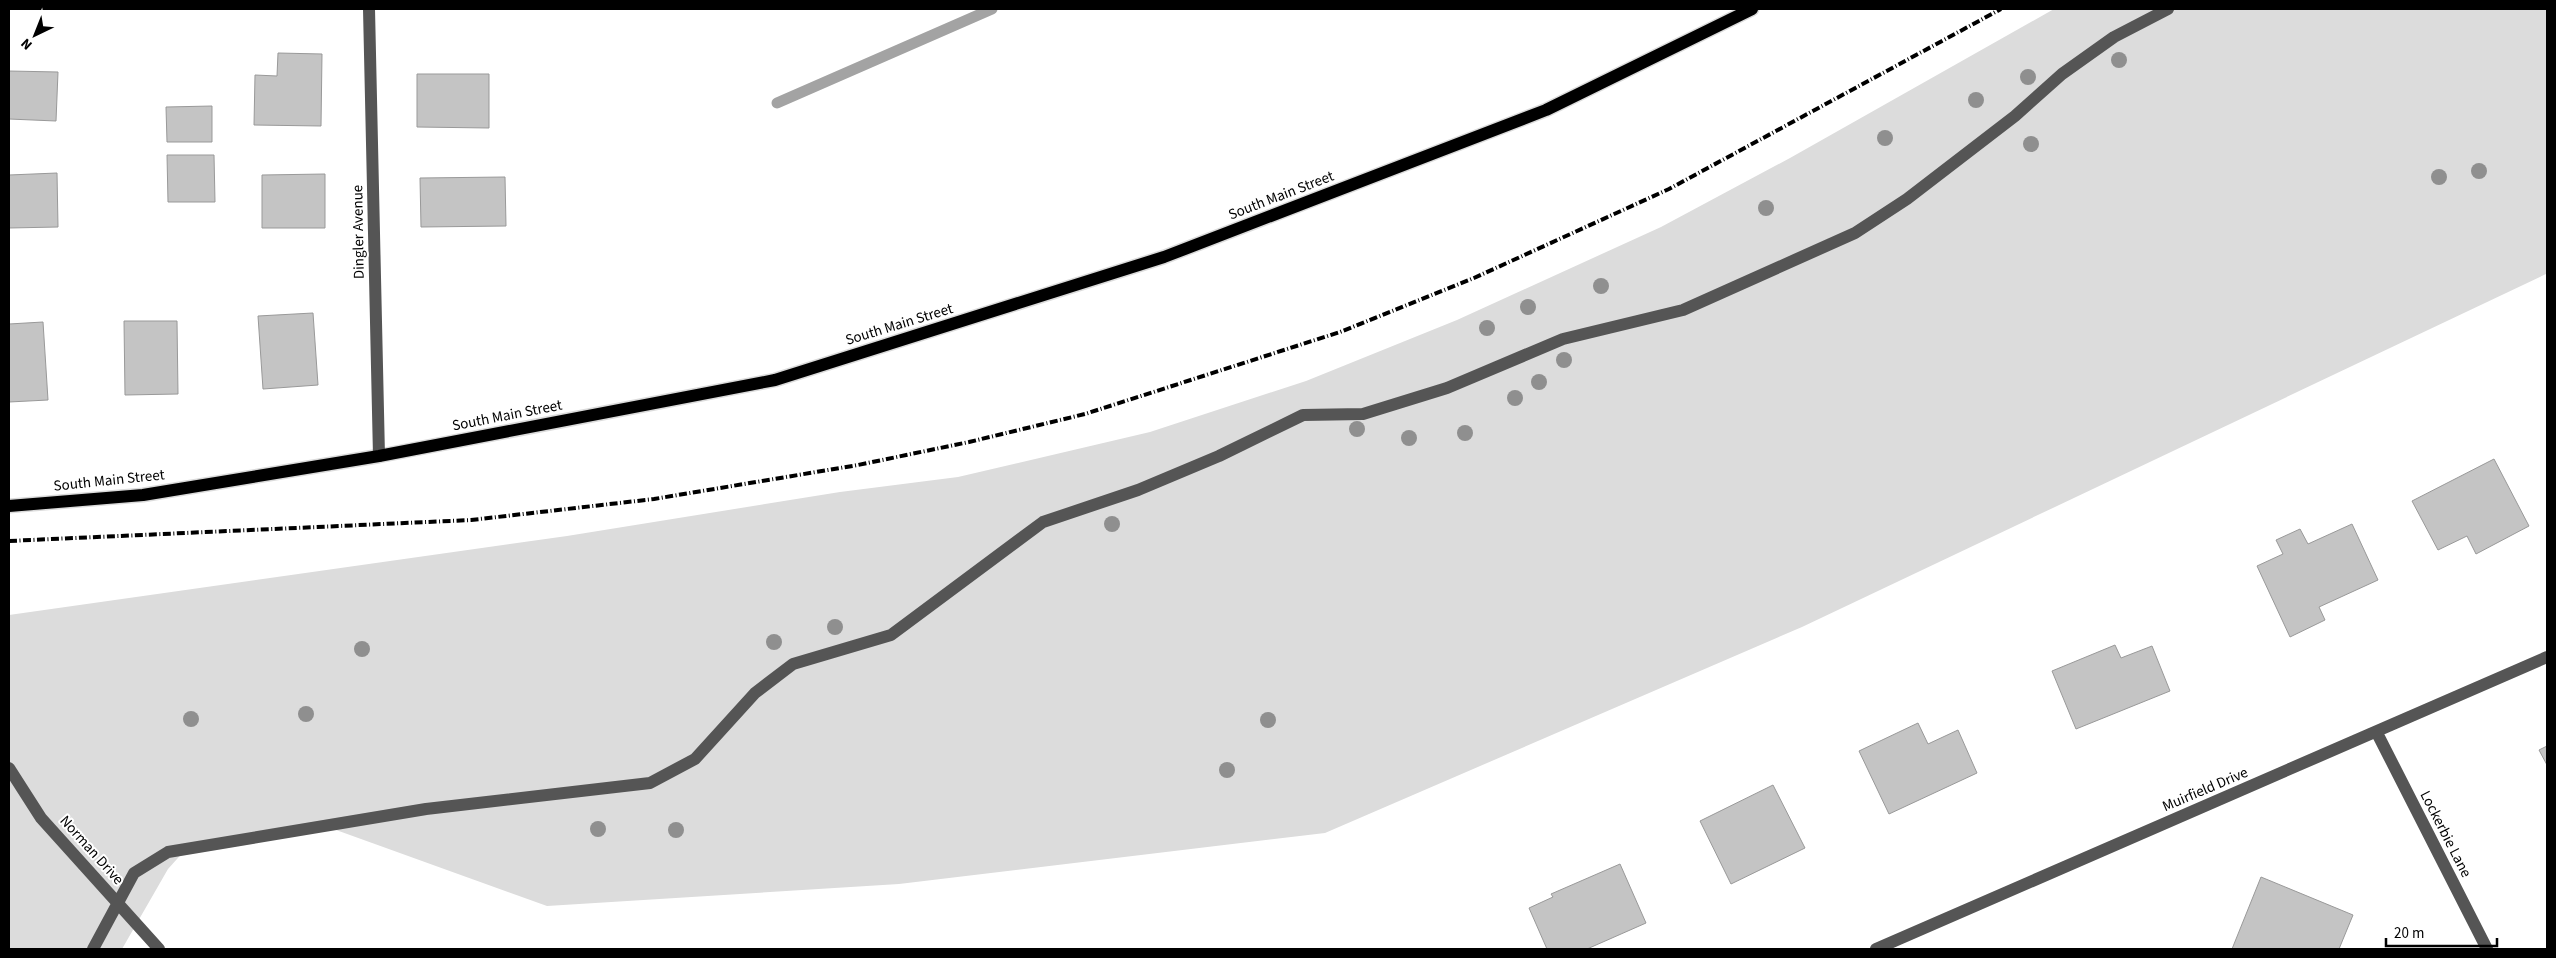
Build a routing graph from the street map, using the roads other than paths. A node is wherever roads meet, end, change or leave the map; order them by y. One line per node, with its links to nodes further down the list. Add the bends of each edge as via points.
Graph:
1 (369, 9): 4 (street, Dingler Avenue)
2 (1752, 9): 4 (main road, South Main Street, via 1546,110 1164,258 775,380)
3 (2168, 9): 9 (street, via 2114,38 2062,74 2015,116 1907,199 1854,233 1682,310 1564,339 1447,388 1363,414 1303,415 1219,456 1138,490 1043,522 891,635 793,664 755,693 695,759 650,783 426,809 168,852 134,873)
4 (379, 456): 5 (main road, South Main Street, via 143,495)
5 (9, 506)
6 (2547, 657): 7 (street, Muirfield Drive)
7 (2377, 733): 12 (street, Muirfield Drive); 13 (street, Lockerbie Lane)
8 (9, 768): 9 (street, Norman Drive, via 41,818)
9 (118, 904): 10 (street); 11 (street, Norman Drive)
10 (93, 949)
11 (159, 949)
12 (1876, 949)
13 (2487, 949)

